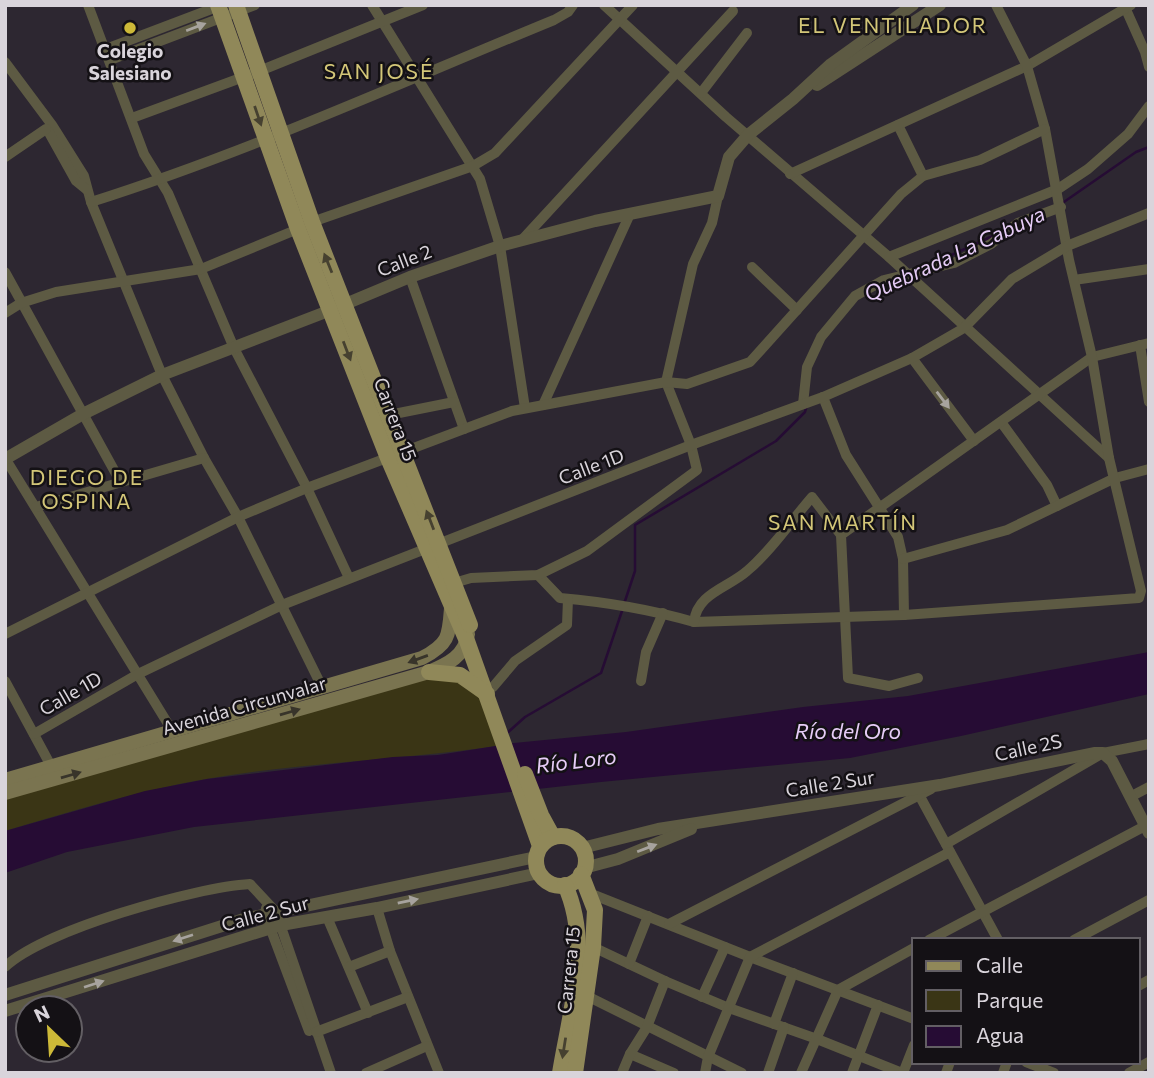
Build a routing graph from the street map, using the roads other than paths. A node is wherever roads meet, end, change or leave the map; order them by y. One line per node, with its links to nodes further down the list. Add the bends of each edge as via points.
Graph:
1 (88, 5): 17 (street)
2 (255, 5): 12 (street)
3 (372, 5): 15 (street)
4 (423, 5): 15 (street)
5 (573, 5): 24 (street, via 554,20)
6 (604, 5): 14 (street)
7 (633, 5): 14 (street)
8 (914, 5): 26 (street, via 831,64)
9 (940, 5): 26 (street)
10 (996, 5): 19 (street)
11 (1127, 6): 19 (street); 20 (street)
12 (226, 9): 17 (street); 22 (main road, Carrera 15)
13 (733, 11): 23 (street)
14 (619, 19): 23 (street); 35 (street, via 495,153)
15 (381, 21): 22 (street); 24 (street)
16 (747, 33): 25 (street)
17 (108, 55): 28 (street)
18 (5, 62): 39 (street, via 52,125 84,176)
19 (1027, 66): 29 (street); 30 (street)
20 (1149, 66)
21 (5, 73): 31 (street)
22 (251, 73): 28 (street); 33 (main road, Carrera 15)
23 (678, 73): 25 (street); 47 (street)
24 (416, 76): 33 (street); 35 (street)
25 (701, 93): 32 (street)
26 (793, 99): 32 (street)
27 (1149, 106): 42 (street, via 1128,134 1088,169)
28 (132, 118): 38 (street, via 144,154)
29 (898, 125): 36 (street); 37 (street)
30 (1045, 128): 37 (street, via 980,160); 42 (street)
31 (47, 129): 34 (street); 39 (street, via 76,181)
32 (748, 135): 36 (street); 40 (street, via 729,158)
33 (273, 137): 38 (street); 45 (main road, Carrera 15)
34 (5, 157)
35 (473, 166): 45 (street); 48 (street)
36 (790, 174): 46 (street)
37 (923, 176): 46 (street)
38 (161, 180): 41 (street); 52 (street)
39 (87, 190): 41 (street)
40 (718, 196): 44 (street, Calle 2); 69 (street, via 712,223 693,264)
41 (91, 202): 57 (street)
42 (1060, 202): 49 (street); 50 (street); 55 (street, via 954,263)
43 (1149, 213): 49 (street, Calle 1D)
44 (630, 214): 47 (street, Calle 2); 75 (street)
45 (305, 226): 52 (street); 60 (main road, Carrera 15)
46 (864, 236): 50 (street); 61 (street)
47 (523, 240): 48 (street, Calle 2)
48 (500, 246): 56 (street, Calle 2); 76 (street)
49 (1067, 246): 58 (street); 63 (street, Calle 1D, via 1013,279)
50 (889, 257): 55 (street)
51 (752, 267): 61 (street)
52 (201, 268): 57 (street); 65 (street)
53 (1149, 269): 58 (street)
54 (5, 272): 59 (street)
55 (906, 274): 63 (street); 74 (street, via 855,296 821,337 807,367)
56 (410, 277): 60 (street, Calle 2); 72 (street)
57 (122, 280): 59 (street); 68 (street)
58 (1074, 280): 66 (street)
59 (21, 303): 62 (street); 77 (street)
60 (338, 307): 65 (street, Calle 2); 78 (main road, Carrera 15); 85 (main road, Carrera 15, one-way to 85)
61 (797, 310): 69 (street, via 750,362 687,384)
62 (5, 313)
63 (964, 328): 67 (street, Calle 1D); 70 (street)
64 (1145, 344): 66 (street); 73 (street)
65 (234, 348): 68 (street, Calle 2); 91 (street)
66 (1092, 357): 70 (street); 86 (street)
67 (912, 358): 71 (street, Calle 1D); 81 (street, one-way to 81)
68 (162, 375): 77 (street, Calle 2); 84 (street)
69 (666, 382): 75 (street); 82 (street)
70 (1040, 394): 79 (street); 86 (street)
71 (823, 397): 74 (street, Calle 1D); 94 (street, via 846,455)
72 (454, 402): 78 (street); 80 (street)
73 (1149, 402)
74 (803, 404): 82 (street, Calle 1D)
75 (543, 405): 76 (street)
76 (525, 408): 80 (street)
77 (83, 414): 87 (street, Calle 2); 90 (street)
78 (389, 415): 83 (main road, Carrera 15)
79 (1001, 422): 81 (street); 92 (street)
80 (464, 429): 83 (street)
81 (974, 441): 94 (street)
82 (691, 445): 97 (street, Calle 1D); 99 (street, via 697,470 587,551)
83 (404, 452): 85 (street); 97 (main road, Carrera 15, one-way to 83)
84 (204, 458): 90 (street); 95 (street)
85 (388, 458): 91 (street); 97 (main road, Carrera 15)
86 (1109, 458): 89 (street)
87 (5, 459): 93 (street)
88 (1149, 469): 89 (street)
89 (1115, 478): 92 (street); 103 (street)
90 (120, 481): 93 (street)
91 (307, 488): 95 (street); 100 (street)
92 (1057, 506): 98 (street, via 1007,530)
93 (36, 507): 102 (street)
94 (880, 508): 96 (street); 98 (street, via 898,537)
95 (238, 517): 102 (street); 105 (street)
96 (841, 535): 109 (street); 110 (street, via 813,497 747,572 699,605)
97 (432, 546): 100 (street, Calle 1D); 101 (main road, Carrera 15); 106 (main road, Carrera 15)
98 (903, 559): 108 (street)
99 (538, 575): 101 (street); 104 (street, via 560,598)
100 (349, 578): 105 (street, Calle 1D)
101 (454, 583): 111 (main road, Carrera 15)
102 (87, 593): 112 (street); 114 (street)
103 (1143, 593): 108 (street)
104 (568, 599): 107 (street); 119 (street, via 568,625 515,661)
105 (282, 605): 114 (street, Calle 1D); 118 (street)
106 (451, 608): 111 (main road, Carrera 15); 118 (main road, Avenida Circunvalar, one-way to 118, via 447,639 434,652)
107 (663, 613): 110 (street); 117 (street, via 646,652)
108 (904, 615): 109 (street)
109 (843, 617): 110 (street); 115 (street, via 848,678 889,686)
110 (694, 622)
111 (468, 633): 113 (main road, Avenida Circunvalar, via 460,653); 119 (main road, Carrera 15)
112 (5, 634)
113 (429, 672): 119 (main road, via 460,676); 128 (main road, Avenida Circunvalar, one-way to 113)
114 (138, 674): 120 (street); 121 (street, Calle 1D)
115 (918, 678)
116 (5, 681): 121 (street)
117 (641, 681)
118 (323, 689): 120 (main road, Avenida Circunvalar)
119 (492, 695): 134 (main road, Carrera 15, via 535,817)
120 (173, 732): 124 (main road, Avenida Circunvalar)
121 (34, 734): 124 (street)
122 (1149, 744): 123 (street, Calle 2S)
123 (1103, 753): 127 (street, Calle 2S); 129 (street); 133 (street)
124 (51, 766): 125 (main road, Avenida Circunvalar)
125 (5, 780)
126 (1149, 787): 129 (street)
127 (918, 792): 130 (street, Calle 2 Sur); 133 (street); 144 (street)
128 (5, 793)
129 (1130, 797): 131 (street)
130 (708, 822): 132 (street, Calle 2 Sur); 135 (street, Calle 2 Sur, one-way to 130)
131 (1147, 830): 140 (street)
132 (582, 848): 134 (main road, via 570,838); 135 (main road)
133 (948, 848): 140 (street); 153 (street)
134 (542, 853): 136 (main road, via 551,884); 139 (street, Calle 2 Sur, one-way to 134); 141 (street, Calle 2 Sur)
135 (583, 871): 136 (main road); 137 (main road, Carrera 15)
136 (565, 885): 186 (main road, Carrera 15, one-way to 186, via 577,922 578,960)
137 (589, 893): 142 (street); 149 (main road, Carrera 15, via 595,910)
138 (1149, 900): 148 (street)
139 (377, 908): 143 (street, Calle 2 Sur); 152 (street)
140 (982, 910): 146 (street); 147 (street)
141 (271, 913): 145 (street); 155 (street, via 266,900 250,884 231,885 90,924 45,941); 160 (street, Calle 2 Sur, one-way to 160)
142 (648, 916): 144 (street); 154 (street)
143 (327, 917): 145 (street, Calle 2 Sur); 156 (street)
144 (669, 924): 150 (street)
145 (276, 927): 166 (street, Calle 2 Sur, one-way to 145); 171 (street); 182 (street)
146 (933, 938)
147 (997, 938)
148 (1078, 938)
149 (593, 947): 154 (street); 161 (main road, Carrera 15)
150 (725, 947): 153 (street); 163 (street)
151 (912, 949): 159 (street)
152 (390, 951): 156 (street); 162 (street)
153 (750, 957): 157 (street); 165 (street)
154 (629, 964): 158 (street)
155 (5, 967)
156 (349, 967): 167 (street)
157 (793, 973): 159 (street); 169 (street)
158 (665, 982): 163 (street); 170 (street)
159 (838, 990): 164 (street); 172 (street)
160 (5, 995)
161 (587, 996): 170 (street); 180 (main road, Carrera 15)
162 (408, 997): 167 (street); 173 (street)
163 (702, 997): 165 (street)
164 (878, 1005): 168 (street); 177 (street)
165 (729, 1009): 169 (street); 176 (street)
166 (5, 1012)
167 (368, 1013): 171 (street)
168 (912, 1018)
169 (779, 1026): 172 (street); 191 (street)
170 (647, 1027): 175 (street); 176 (street)
171 (316, 1032): 183 (street)
172 (817, 1039): 177 (street); 192 (street)
173 (427, 1046): 184 (street); 185 (street)
174 (912, 1050): 194 (street)
175 (630, 1054): 187 (street); 188 (street)
176 (708, 1056): 189 (street); 190 (street)
177 (858, 1056): 193 (street); 194 (street)
178 (1149, 1062): 195 (street)
179 (1031, 1064): 181 (street)
180 (578, 1071)
181 (1050, 1072)
182 (324, 1073)
183 (331, 1073)
184 (366, 1073)
185 (439, 1073)
186 (560, 1073)
187 (622, 1073)
188 (674, 1073)
189 (705, 1073)
190 (741, 1073)
191 (768, 1073)
192 (801, 1073)
193 (852, 1073)
194 (902, 1073)
195 (1129, 1073)

